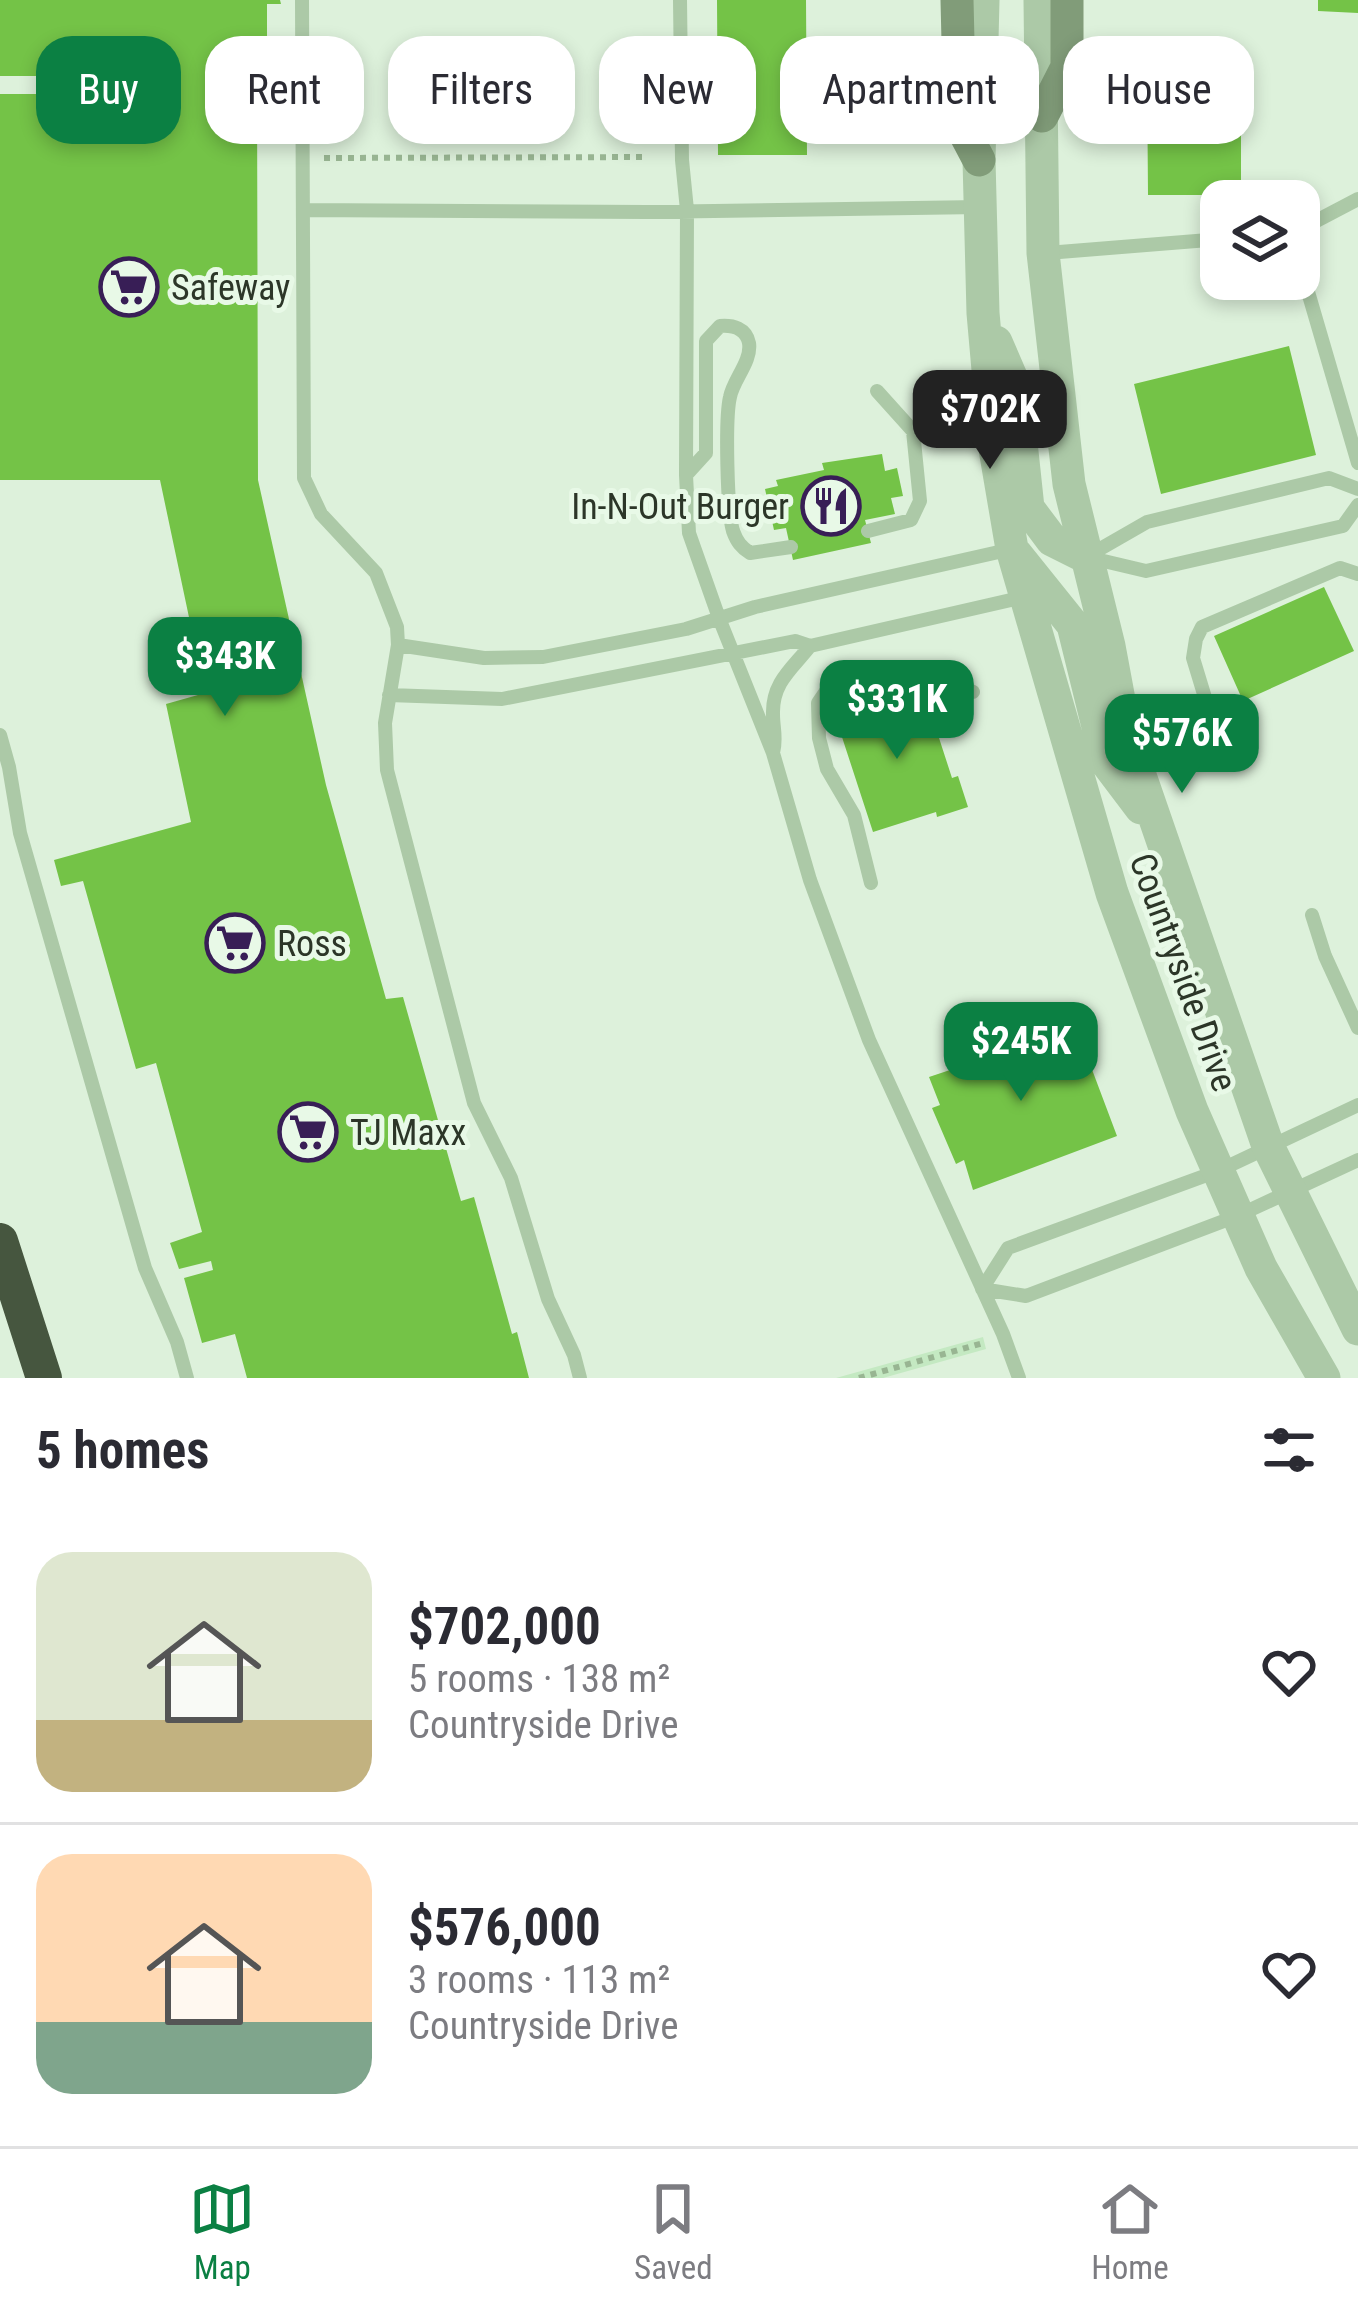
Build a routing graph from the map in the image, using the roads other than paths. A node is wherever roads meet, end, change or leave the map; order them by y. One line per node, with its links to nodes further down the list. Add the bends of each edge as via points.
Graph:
1 (302, 0): 11 (lane)
2 (680, 0): 12 (lane)
3 (957, 0): 8 (main road, via 960,124)
4 (983, 0): 8 (street, Countryside Drive)
5 (1040, 0): 7 (street, Countryside Drive)
6 (1066, 0): 7 (main road, via 1066,67)
7 (1042, 116): 15 (street, Countryside Drive)
8 (979, 160): 10 (street, Countryside Drive)
9 (1358, 200): 13 (lane)
10 (980, 207): 12 (lane); 17 (street, Countryside Drive)
11 (303, 210): 12 (lane); 30 (lane, via 304,478 321,514 376,573)
12 (687, 210): 20 (lane)
13 (1320, 219)
14 (1200, 241): 15 (lane)
15 (1043, 254): 26 (street, Countryside Drive, via 1069,484)
16 (1310, 300): 19 (lane)
17 (983, 313): 25 (street, Countryside Drive); 26 (street, via 1015,386 1028,508 1052,540)
18 (877, 391): 23 (lane, via 913,431 920,501 911,520)
19 (1358, 464)
20 (686, 476): 24 (lane, via 706,453 706,340 720,326 734,326 749,347 728,401 733,530 750,553); 29 (lane, via 689,532)
21 (1358, 489): 26 (lane, via 1329,478 1147,522)
22 (1358, 505): 26 (lane, via 1343,526 1146,571)
23 (868, 531)
24 (790, 547)
25 (1012, 549): 28 (street, Countryside Drive); 29 (lane); 38 (street, via 1073,625 1107,763)
26 (1086, 556): 38 (street, Countryside Drive, via 1125,731)
27 (1358, 574): 36 (lane, via 1340,568 1202,627 1193,658 1217,736)
28 (1024, 597): 31 (lane); 45 (street, Countryside Drive, via 1112,893)
29 (718, 618): 30 (lane, via 543,657); 32 (lane)
30 (398, 645): 34 (lane)
31 (811, 646): 32 (lane, via 795,641); 37 (lane, via 779,685)
32 (734, 654): 34 (lane, via 502,699); 37 (lane)
33 (973, 692): 39 (lane, via 924,670 864,670 831,684 818,704 827,769 854,815)
34 (389, 695): 53 (lane, via 385,762 474,1102 512,1178)
35 (0, 735): 52 (lane, via 20,832 145,1268)
36 (1245, 749)
37 (773, 753): 49 (lane, via 868,1040)
38 (1157, 829): 43 (street, Countryside Drive)
39 (871, 883)
40 (1312, 915): 41 (lane)
41 (1358, 1028)
42 (1358, 1105): 43 (lane)
43 (1268, 1146): 45 (lane); 46 (street, Countryside Drive)
44 (1358, 1160): 46 (lane)
45 (1218, 1171): 47 (street, Countryside Drive); 49 (lane, via 1008,1249)
46 (1289, 1191): 47 (lane); 50 (street, Countryside Drive)
47 (1237, 1216): 49 (lane, via 1026,1296); 55 (street, Countryside Drive)
48 (0, 1241): 51 (highway)
49 (982, 1289): 54 (lane)
50 (1358, 1329)
51 (44, 1378)
52 (188, 1378)
53 (580, 1378)
54 (1019, 1378)
55 (1324, 1378)

